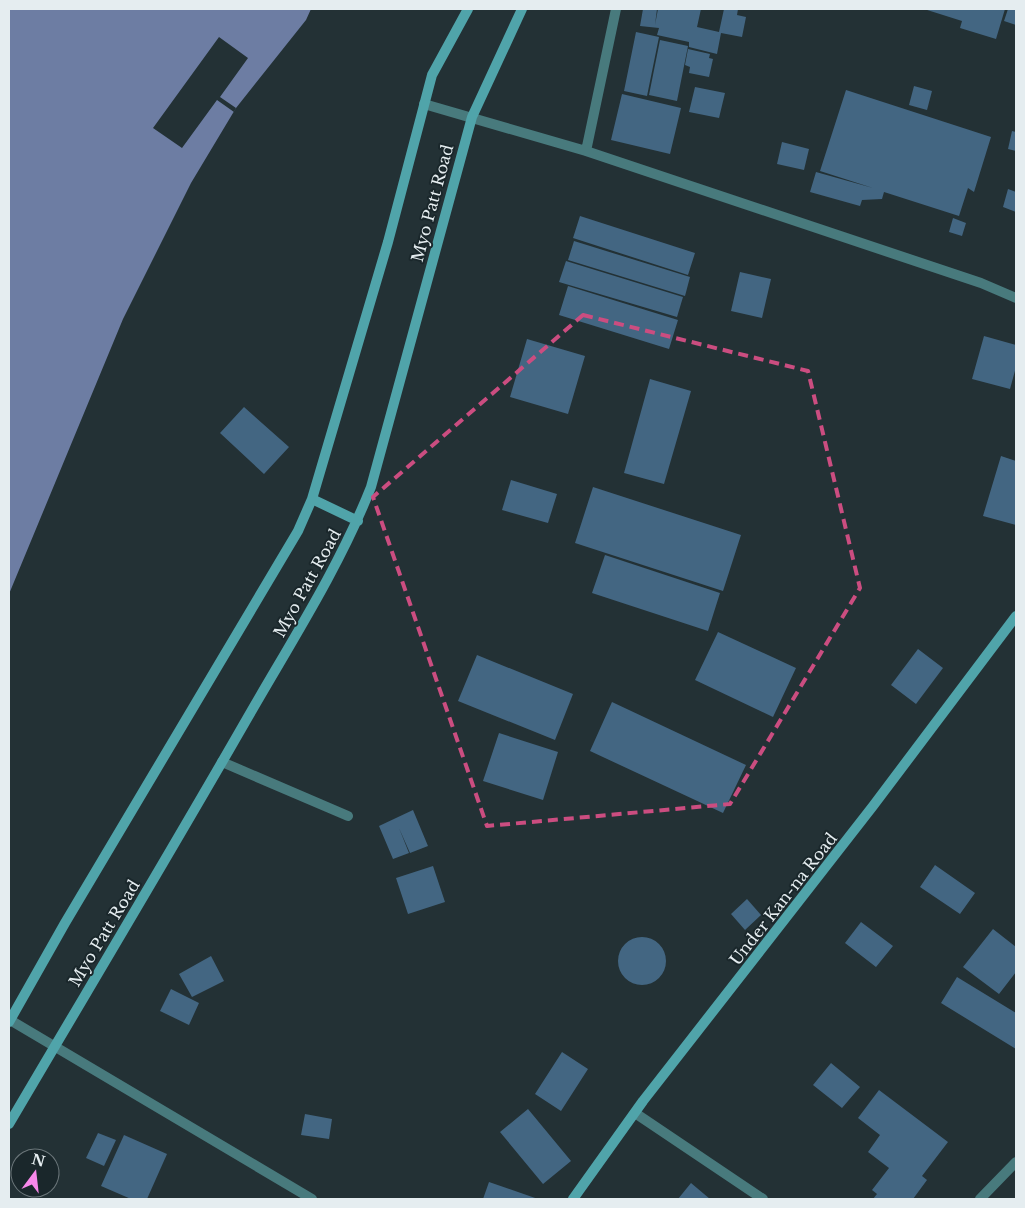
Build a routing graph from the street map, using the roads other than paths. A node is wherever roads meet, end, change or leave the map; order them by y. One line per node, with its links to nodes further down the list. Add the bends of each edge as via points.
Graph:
1 (468, 9): 4 (main road, Myo Patt Road, via 432,75)
2 (522, 9): 5 (main road, Myo Patt Road)
3 (616, 9): 6 (street)
4 (424, 104): 5 (street); 8 (main road, Myo Patt Road, via 388,242)
5 (472, 116): 6 (street); 9 (main road, Myo Patt Road, via 371,487)
6 (586, 151): 7 (street, via 981,283)
7 (1016, 298)
8 (312, 499): 9 (main road); 13 (main road, Myo Patt Road, via 298,531)
9 (358, 520): 11 (main road, Myo Patt Road, via 330,575)
10 (1016, 616): 15 (main road, Under Kan-na Road, via 874,806)
11 (222, 762): 12 (street); 14 (main road, Myo Patt Road)
12 (348, 816)
13 (9, 1021): 14 (street)
14 (54, 1046): 16 (main road, Myo Patt Road); 18 (street)
15 (634, 1113): 19 (main road, Under Kan-na Road); 20 (street)
16 (9, 1124)
17 (1016, 1162): 21 (street)
18 (312, 1199)
19 (573, 1199)
20 (763, 1199)
21 (980, 1199)

